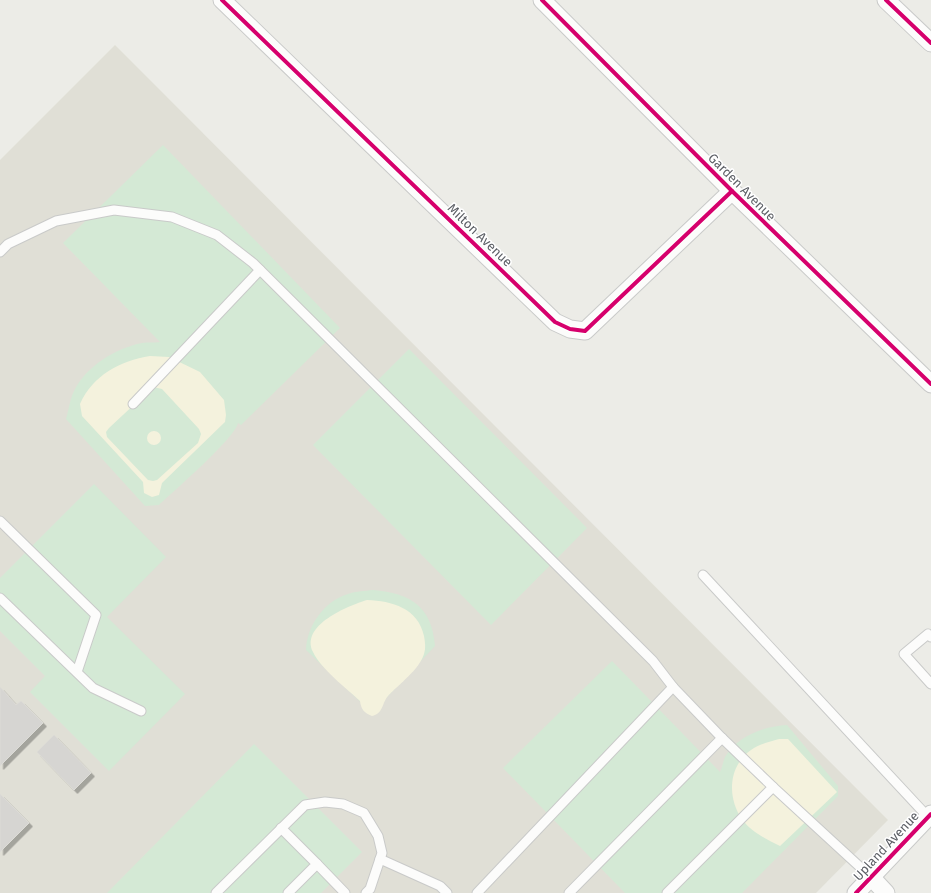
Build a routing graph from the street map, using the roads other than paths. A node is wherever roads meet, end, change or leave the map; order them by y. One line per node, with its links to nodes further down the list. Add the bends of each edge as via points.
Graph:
1 (222, 0): 5 (street, Milton Avenue, via 555,322 570,329 585,331)
2 (542, 0): 5 (street, Garden Avenue)
3 (886, 0): 4 (street)
4 (931, 43)
5 (732, 191): 8 (street, Garden Avenue)
6 (0, 252): 7 (lane, via 8,244 56,222 114,210 172,217 217,235)
7 (260, 270): 9 (lane); 16 (lane, via 653,661)
8 (931, 384)
9 (133, 404)
10 (0, 521): 14 (lane, via 96,615)
11 (703, 575): 20 (lane)
12 (0, 598): 14 (lane)
13 (931, 637): 15 (lane, via 928,634 904,654)
14 (77, 672): 17 (lane, via 94,688)
15 (931, 684)
16 (673, 687): 18 (lane); 30 (lane)
17 (141, 711)
18 (722, 738): 19 (lane); 31 (lane)
19 (773, 787): 24 (lane); 32 (lane)
20 (929, 815): 24 (street, Upland Avenue)
21 (281, 828): 22 (lane, via 305,805 325,802 343,804 364,813 378,836 382,853); 23 (lane); 25 (lane)
22 (380, 859): 28 (lane, via 370,889); 29 (lane, via 440,886)
23 (317, 864): 26 (lane); 27 (lane)
24 (872, 878): 33 (street, Upland Avenue); 34 (street)
25 (216, 893)
26 (288, 893)
27 (345, 893)
28 (366, 893)
29 (447, 893)
30 (477, 893)
31 (570, 893)
32 (667, 893)
33 (856, 893)
34 (886, 893)

